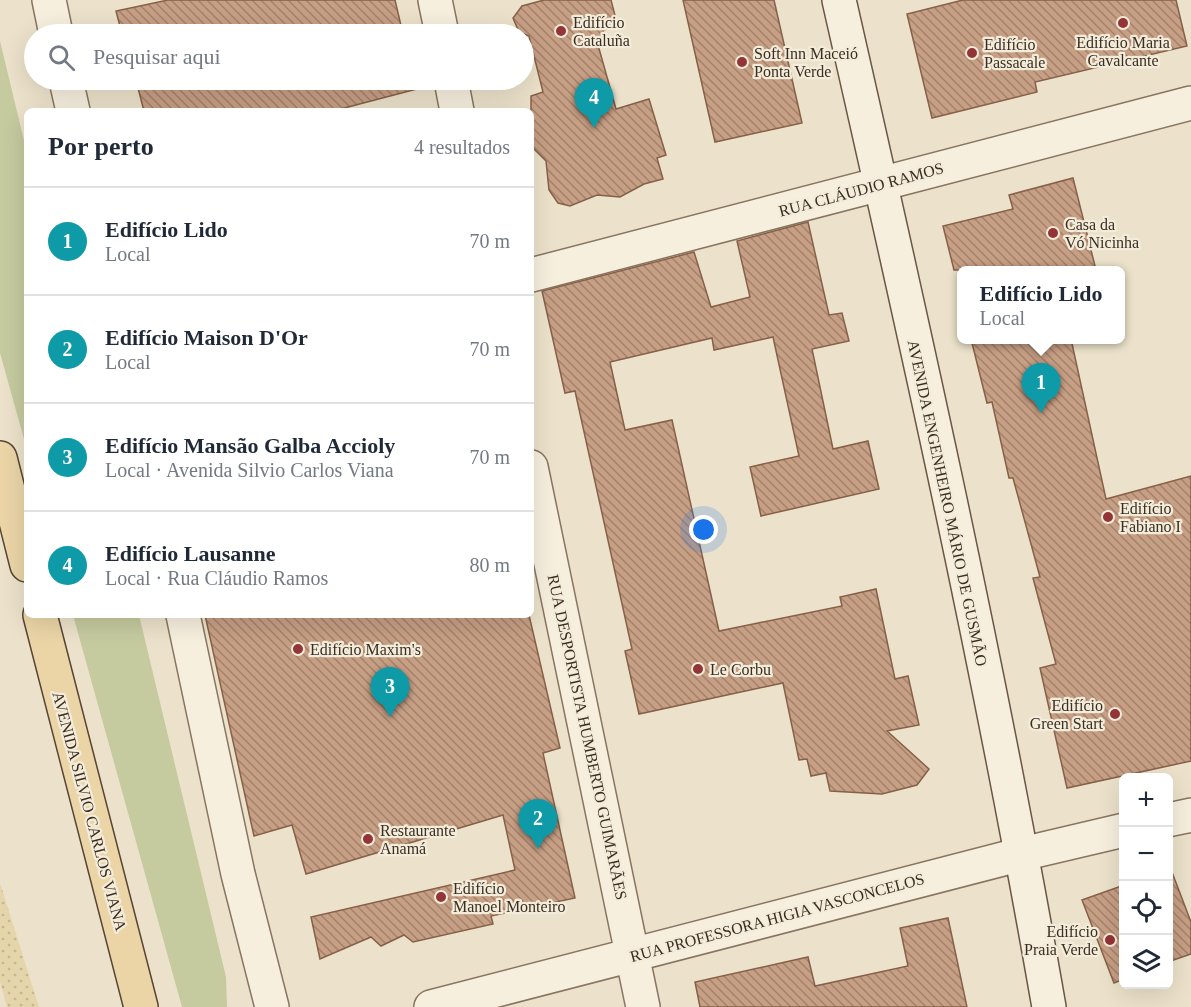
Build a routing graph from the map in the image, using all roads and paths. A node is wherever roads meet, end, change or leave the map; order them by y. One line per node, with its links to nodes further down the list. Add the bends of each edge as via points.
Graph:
1 (49, 0): 4 (street)
2 (435, 0): 5 (street)
3 (839, 0): 11 (street, AVENIDA ENGENHEIRO MÁRIO DE GUSMÃO)
4 (54, 24)
5 (440, 24)
6 (68, 90): 9 (street)
7 (453, 90): 10 (street)
8 (1191, 103): 11 (street, RUA CLÁUDIO RAMOS)
9 (72, 108)
10 (457, 108)
11 (882, 184): 12 (street, RUA CLÁUDIO RAMOS); 21 (street, AVENIDA ENGENHEIRO MÁRIO DE GUSMÃO)
12 (534, 274)
13 (0, 459): 15 (main road)
14 (534, 481): 22 (street, RUA DESPORTISTA HUMBERTO GUIMARÃES)
15 (24, 553)
16 (40, 618): 23 (main road, AVENIDA SILVIO CARLOS VIANA)
17 (184, 618): 24 (street, via 238,874)
18 (1191, 815): 19 (street)
19 (1173, 819)
20 (1119, 832): 21 (street, RUA PROFESSORA HIGIA VASCONCELOS)
21 (1022, 854): 22 (street, RUA PROFESSORA HIGIA VASCONCELOS); 27 (street, AVENIDA ENGENHEIRO MÁRIO DE GUSMÃO)
22 (634, 954): 25 (street, RUA PROFESSORA HIGIA VASCONCELOS); 26 (street, RUA DESPORTISTA HUMBERTO GUIMARÃES)
23 (141, 1007)
24 (272, 1007)
25 (431, 1007)
26 (643, 1007)
27 (1049, 1007)

